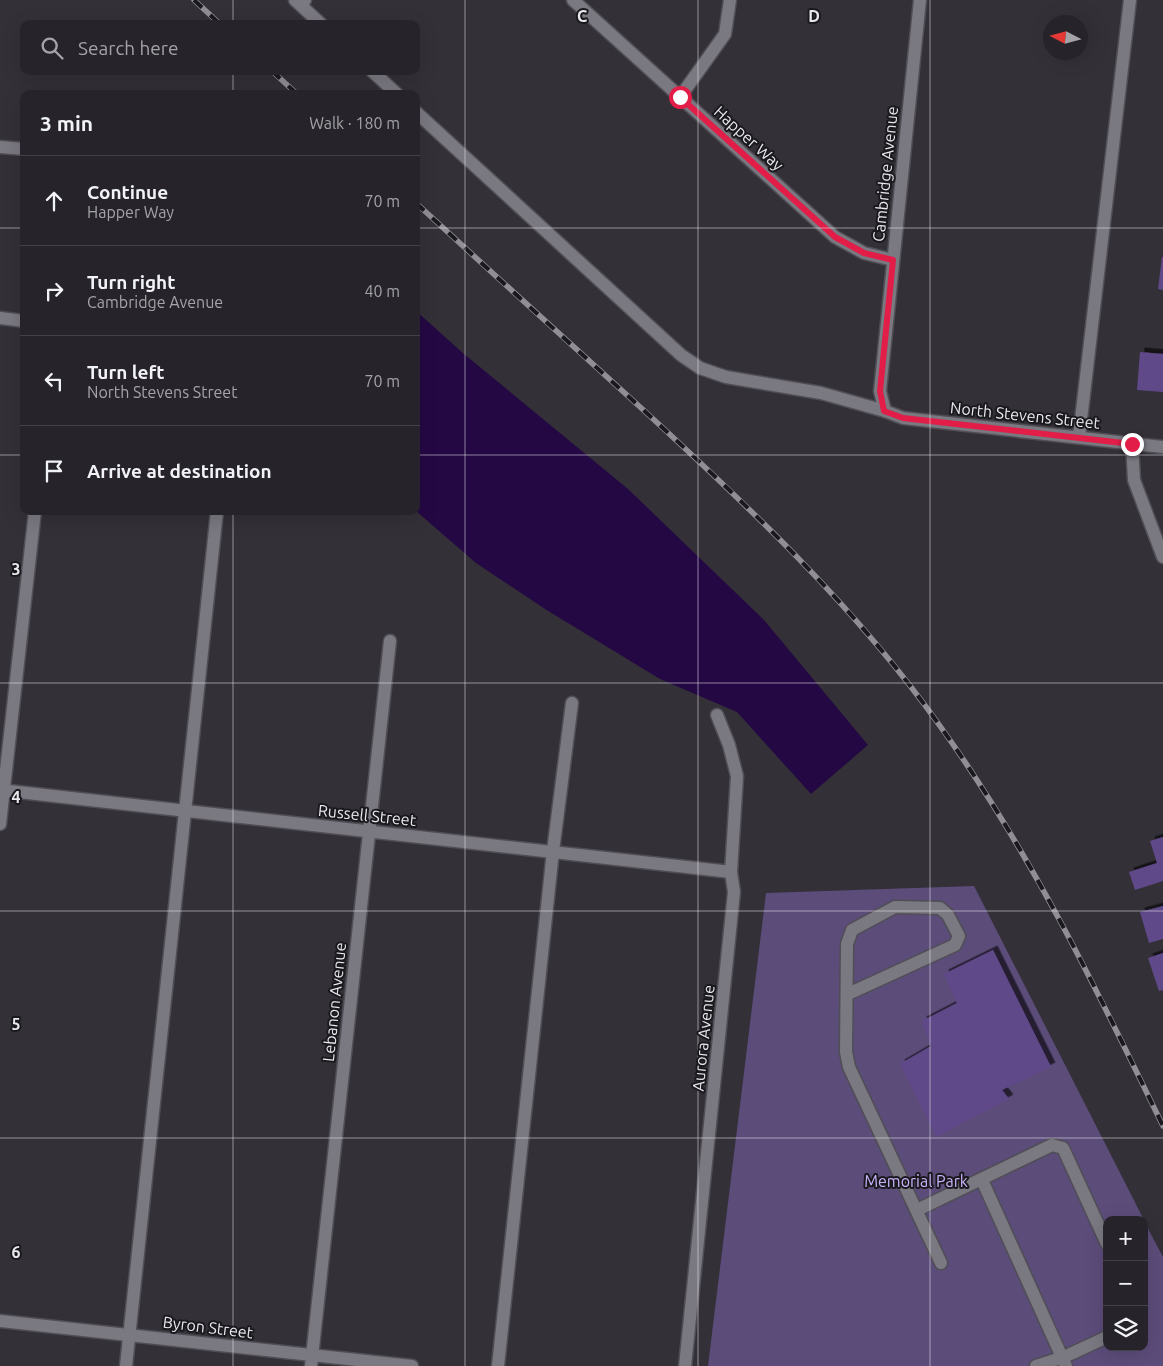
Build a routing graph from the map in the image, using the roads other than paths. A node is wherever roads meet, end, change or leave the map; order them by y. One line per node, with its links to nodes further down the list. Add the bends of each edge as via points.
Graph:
1 (573, 0): 9 (street, Happer Way)
2 (730, 0): 9 (street, via 725,34)
3 (920, 0): 13 (street, Cambridge Avenue)
4 (1130, 0): 17 (street)
5 (300, 2): 6 (street)
6 (316, 20)
7 (376, 75): 8 (street)
8 (393, 90)
9 (680, 97): 13 (street, Happer Way, via 835,237 864,253)
10 (420, 116): 16 (street, North Stevens Street, via 681,355 700,368 726,377 821,393)
11 (0, 147): 12 (street)
12 (20, 149)
13 (893, 260): 16 (street, Cambridge Avenue, via 880,391)
14 (0, 318): 15 (street)
15 (20, 320)
16 (884, 411): 17 (street, North Stevens Street, via 903,418)
17 (1079, 437): 18 (street, North Stevens Street)
18 (1132, 444): 19 (street, North Stevens Street); 22 (street, via 1134,480)
19 (1163, 447)
20 (35, 515): 26 (street)
21 (217, 515): 27 (street)
22 (1163, 557)
23 (390, 641): 29 (street, Lebanon Avenue)
24 (572, 703): 30 (street)
25 (717, 716): 31 (street, Aurora Avenue, via 737,776)
26 (2, 790): 27 (street, Russell Street); 28 (street)
27 (186, 811): 29 (street, Russell Street); 38 (street)
28 (0, 824)
29 (369, 832): 30 (street, Russell Street); 40 (street, Lebanon Avenue)
30 (553, 851): 31 (street, Russell Street); 44 (street)
31 (731, 872): 45 (street, Aurora Avenue, via 734,892)
32 (848, 994): 32 (street, via 847,944 852,930 895,907 940,908 948,915 959,936 955,945); 34 (street, via 846,1052 849,1068)
33 (982, 1180): 34 (street); 35 (street, via 1052,1145 1063,1148); 41 (street)
34 (917, 1210): 36 (street)
35 (1103, 1235)
36 (941, 1263)
37 (0, 1321): 38 (street, Byron Street)
38 (129, 1334): 40 (street, Byron Street); 42 (street)
39 (1103, 1339): 41 (street)
40 (311, 1361): 43 (street, Byron Street)
41 (1065, 1361): 46 (street)
42 (126, 1366)
43 (412, 1366)
44 (498, 1366)
45 (685, 1366)
46 (1036, 1366)

